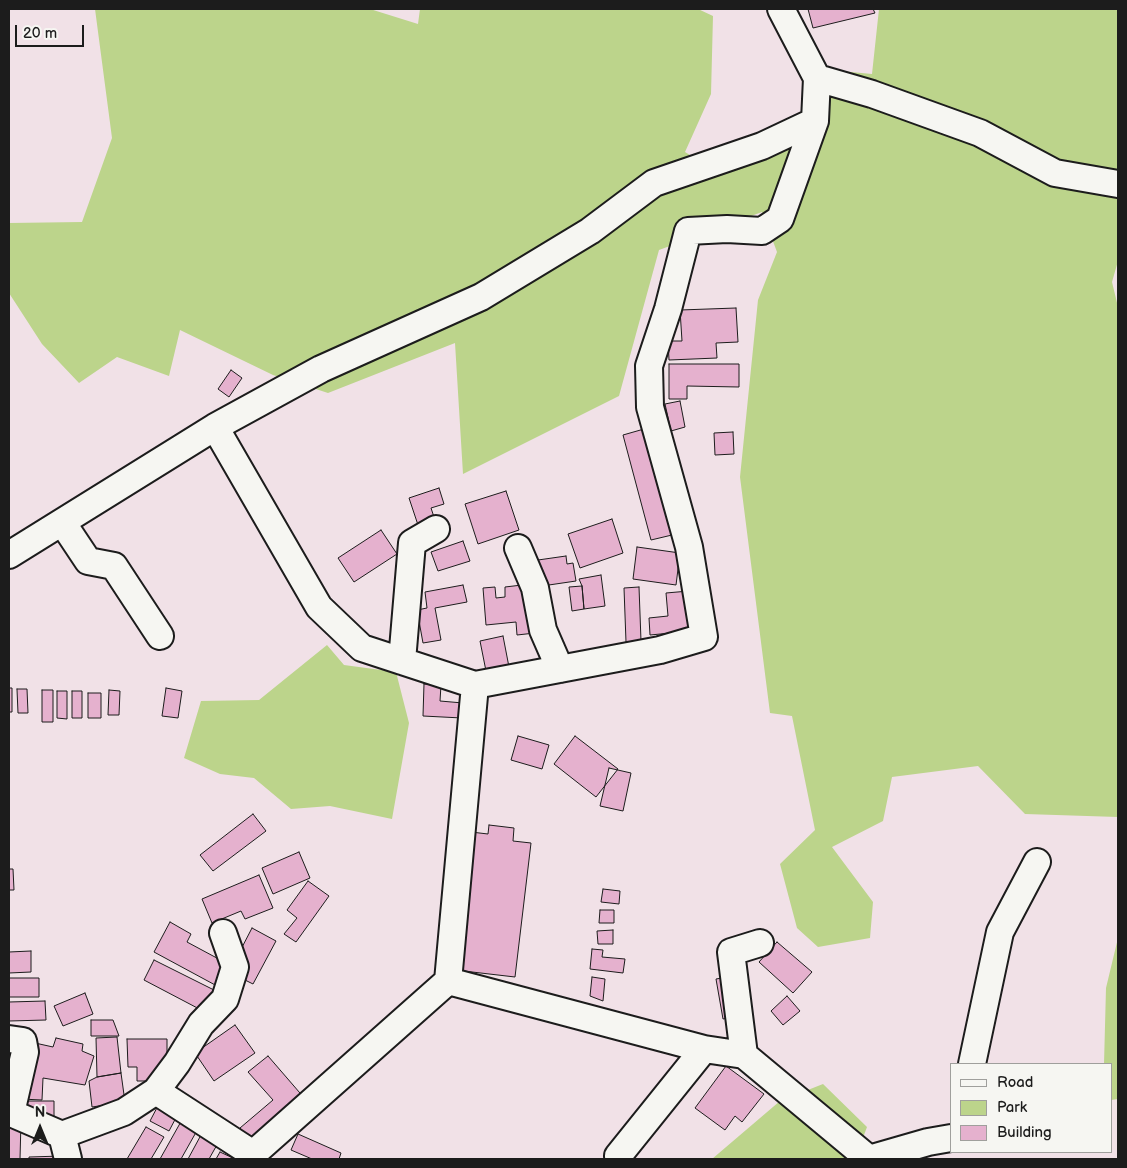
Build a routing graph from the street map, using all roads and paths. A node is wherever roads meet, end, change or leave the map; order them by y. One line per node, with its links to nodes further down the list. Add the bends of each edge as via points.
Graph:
1 (781, 9): 2 (street)
2 (817, 78): 3 (street); 4 (street, via 872,94 980,134 1055,173)
3 (815, 121): 5 (street, via 762,146 654,183 590,231 481,297 321,369); 12 (street, via 780,219 762,231 727,228 688,231 649,366 650,407 688,547 704,636 660,650)
4 (1118, 184)
5 (215, 427): 6 (street); 11 (street, via 319,607 362,648)
6 (62, 522): 9 (street); 10 (street, via 88,561 114,566)
7 (436, 529): 11 (street, via 412,543)
8 (518, 548): 12 (street, via 534,588 543,630)
9 (9, 555)
10 (160, 636)
11 (402, 661): 13 (street)
12 (560, 669): 13 (street)
13 (475, 685): 17 (street)
14 (1038, 862): 21 (street, via 1000,932)
15 (223, 933): 22 (street, via 235,967 225,999 202,1024)
16 (760, 942): 20 (street, via 731,952)
17 (448, 981): 19 (street); 25 (street)
18 (9, 1039): 24 (street, via 23,1041 25,1052 12,1113)
19 (704, 1049): 20 (street); 26 (street)
20 (744, 1055): 23 (street, via 869,1159)
21 (972, 1063)
22 (156, 1091): 24 (street); 25 (street)
23 (950, 1138)
24 (65, 1147)
25 (251, 1156)
26 (618, 1156)

